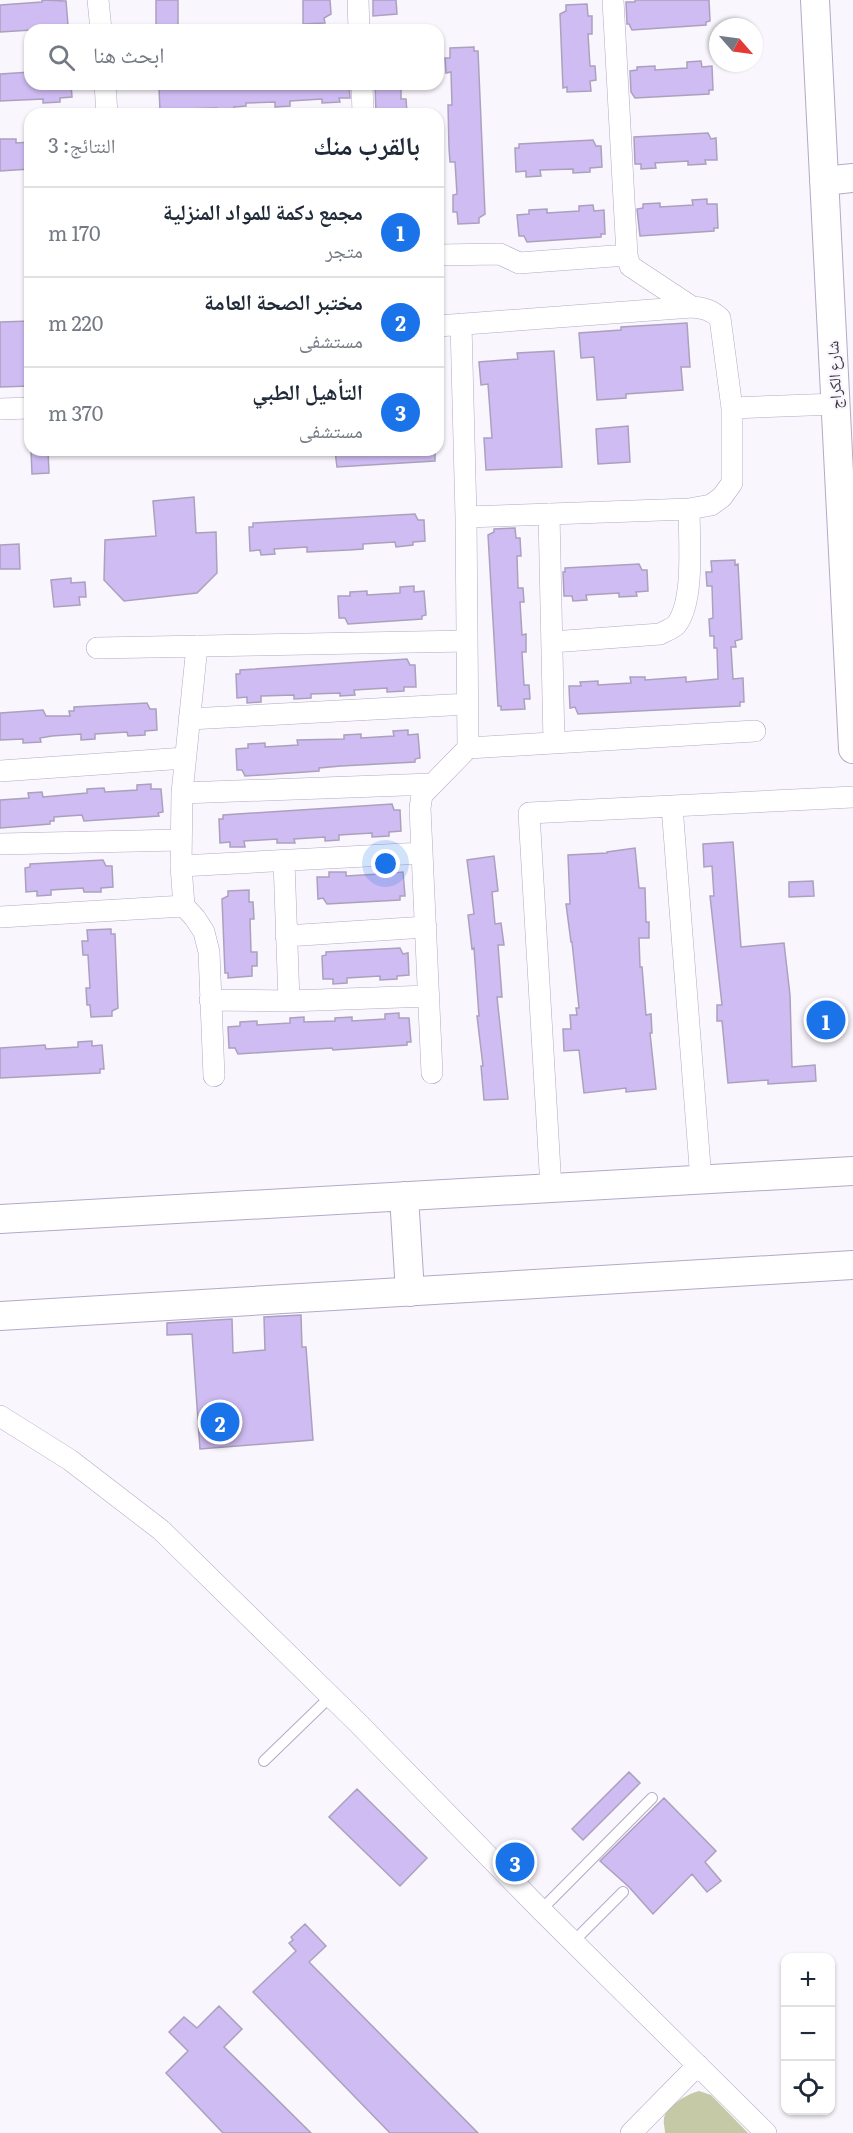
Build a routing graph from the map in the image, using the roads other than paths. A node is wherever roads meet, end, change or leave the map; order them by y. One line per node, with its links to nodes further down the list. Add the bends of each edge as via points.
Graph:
1 (98, 0): 5 (street)
2 (358, 0): 6 (street)
3 (613, 0): 14 (street)
4 (815, 0): 12 (street, شارع الكراج)
5 (100, 24)
6 (359, 24)
7 (105, 90): 9 (street)
8 (362, 90): 10 (street)
9 (107, 108)
10 (363, 108)
11 (853, 178): 12 (street)
12 (824, 181): 18 (street, شارع الكراج)
13 (444, 255): 14 (street, via 500,254 519,263)
14 (627, 255): 15 (street, via 630,266)
15 (692, 307): 16 (street); 20 (street, via 705,308 720,318)
16 (461, 324): 17 (street); 24 (street)
17 (444, 325)
18 (836, 404): 20 (street); 34 (street, شارع الكراج)
19 (24, 408): 21 (street)
20 (732, 408): 22 (street, via 732,483 711,505)
21 (0, 409)
22 (689, 509): 23 (street); 26 (street, via 688,596 675,626 660,634)
23 (549, 514): 24 (street); 26 (street)
24 (466, 517): 25 (street)
25 (467, 641): 27 (street); 29 (street)
26 (552, 642): 32 (street)
27 (197, 646): 28 (street); 30 (street)
28 (97, 648)
29 (468, 704): 30 (street); 33 (street)
30 (189, 719): 35 (street)
31 (755, 731): 32 (street)
32 (554, 743): 33 (street)
33 (468, 748): 37 (street)
34 (853, 749)
35 (185, 758): 36 (street); 38 (street)
36 (0, 771)
37 (432, 784): 38 (street); 43 (street, via 422,795 420,808)
38 (182, 793): 41 (street)
39 (853, 797): 40 (street)
40 (672, 806): 56 (street); 57 (street, via 529,813)
41 (181, 840): 42 (street); 45 (street)
42 (0, 844)
43 (422, 853): 44 (street); 48 (street)
44 (284, 861): 45 (street); 49 (street)
45 (181, 866): 46 (street)
46 (184, 906): 47 (street); 51 (street, via 204,932)
47 (0, 917)
48 (426, 927): 49 (street); 50 (street)
49 (286, 936): 52 (street)
50 (429, 996): 52 (street); 53 (street)
51 (210, 1000): 52 (street); 54 (street)
52 (289, 1001)
53 (432, 1073)
54 (214, 1076)
55 (853, 1171): 56 (street)
56 (701, 1180): 57 (street)
57 (551, 1188): 58 (street)
58 (404, 1196): 59 (street); 61 (street)
59 (0, 1219)
60 (853, 1264): 61 (street)
61 (410, 1292): 62 (street)
62 (0, 1316)
63 (0, 1416): 64 (street, via 70,1460 161,1530)
64 (330, 1697): 65 (lane); 68 (street)
65 (264, 1761)
66 (652, 1798): 68 (lane)
67 (623, 1892): 69 (lane)
68 (541, 1910): 69 (street)
69 (573, 1942): 70 (street)
70 (698, 2065): 71 (street); 72 (street)
71 (631, 2133)
72 (766, 2133)

